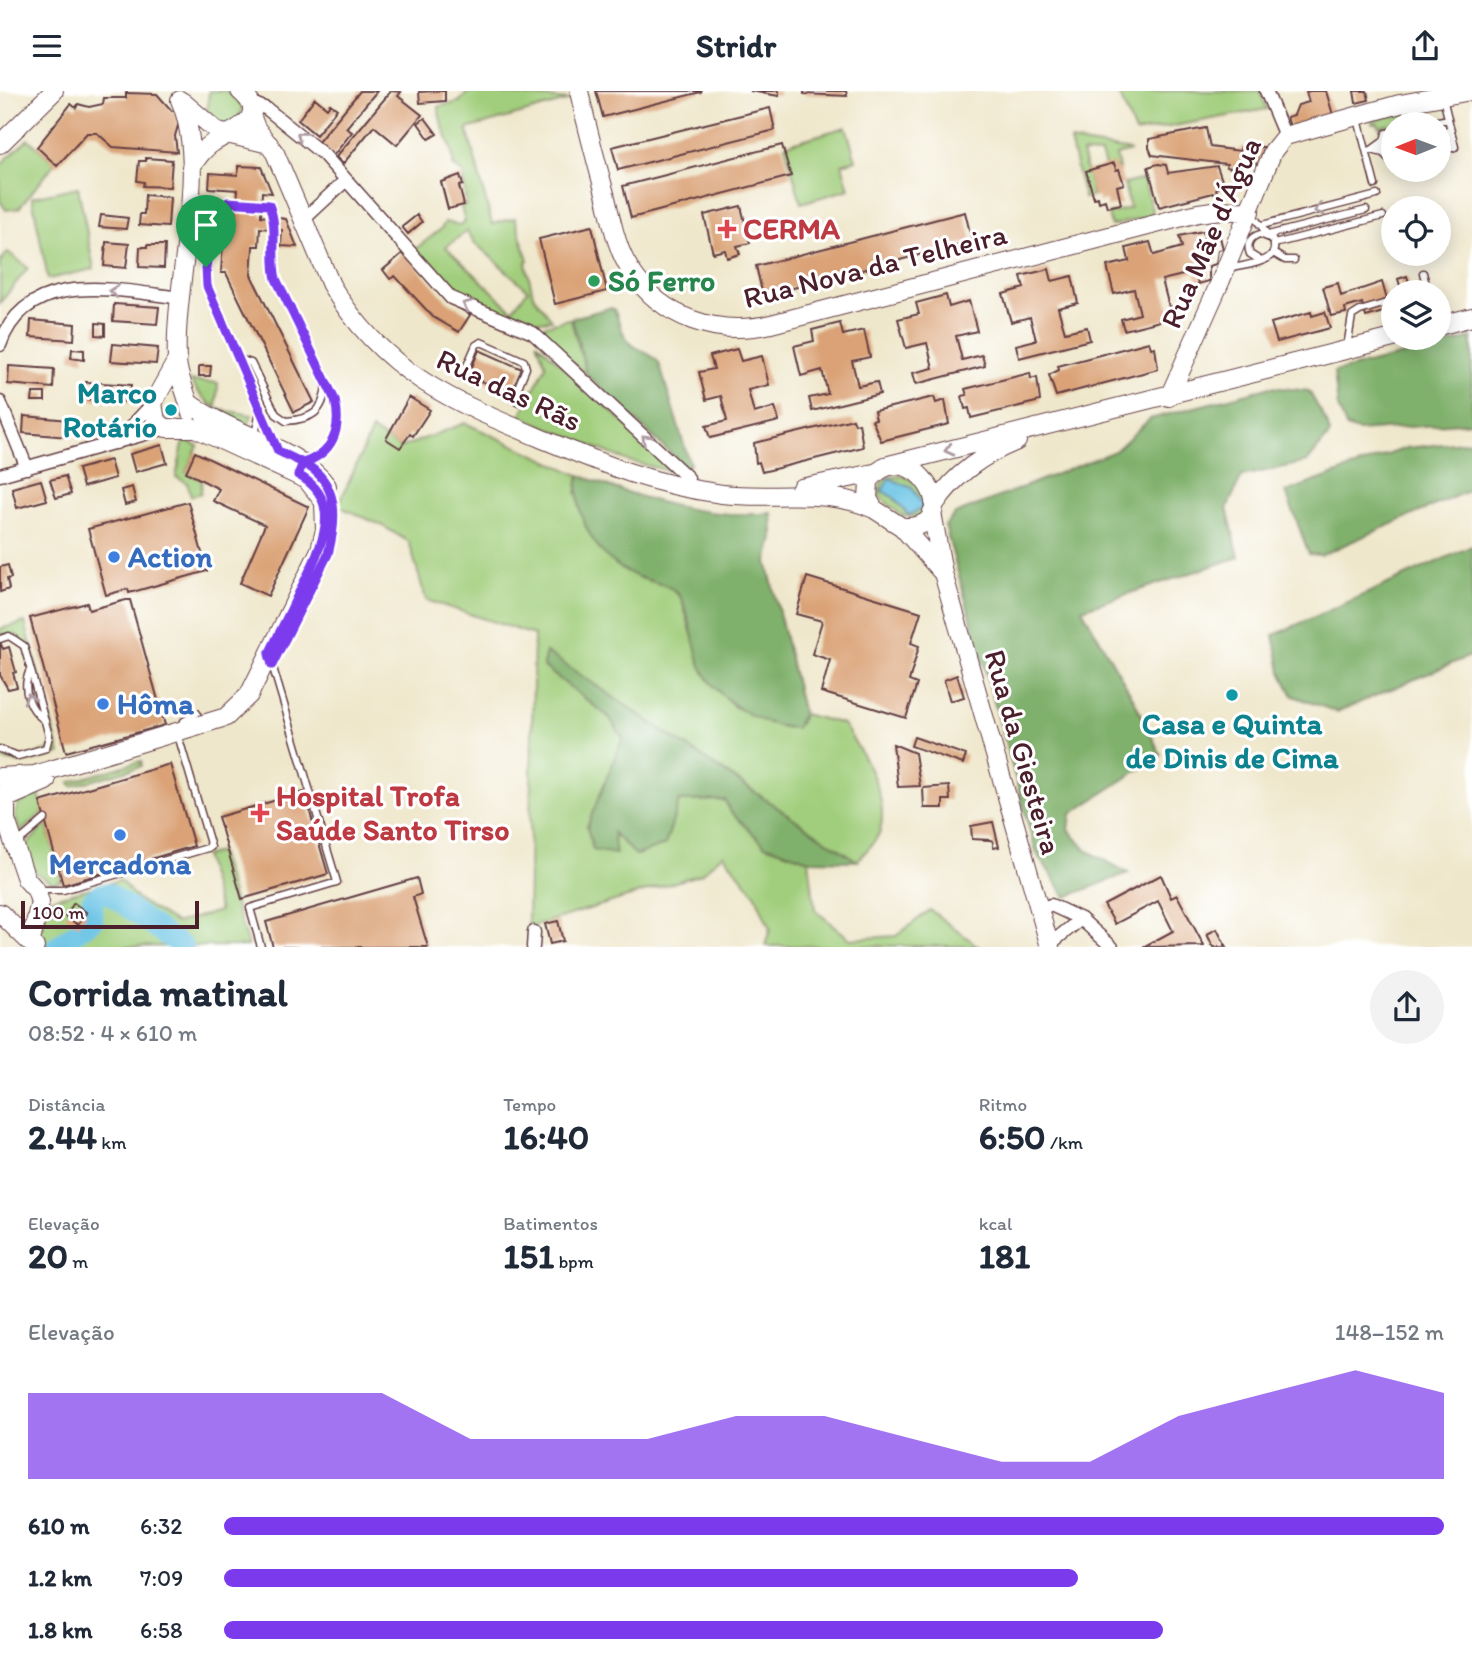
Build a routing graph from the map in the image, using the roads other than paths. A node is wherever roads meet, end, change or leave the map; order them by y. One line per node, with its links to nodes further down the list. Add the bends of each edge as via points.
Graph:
1 (43, 91): 12 (street)
2 (54, 91): 16 (street)
3 (579, 91): 28 (street, Rua Nova da Telheira, via 612,224 630,269 644,288 671,310 688,320 722,328 771,324 1198,213 1221,210)
4 (1266, 91): 14 (street, Rua Mãe d'Água)
5 (1471, 91): 7 (street)
6 (177, 96): 13 (street, via 218,132); 22 (street, via 190,130)
7 (1443, 96): 9 (lane); 10 (street)
8 (247, 103): 13 (street, via 240,130); 17 (street, Rua das Rãs); 23 (street, one-way to 8, via 324,155 268,109)
9 (1444, 112)
10 (1357, 116): 14 (street); 20 (lane)
11 (1452, 133): 19 (lane, via 1455,147)
12 (0, 134)
13 (229, 134): 17 (street); 22 (street, via 207,147)
14 (1285, 136): 28 (street, Rua Mãe d'Água, via 1273,151)
15 (1381, 143): 20 (lane)
16 (0, 144)
17 (268, 144): 29 (street, Rua das Rãs)
18 (1381, 148): 20 (lane)
19 (1451, 148)
20 (1370, 151): 21 (lane); 24 (lane)
21 (1381, 153)
22 (191, 167): 39 (street)
23 (346, 180): 29 (street); 65 (street, one-way to 23, via 688,478 533,333 451,298)
24 (1375, 185)
25 (1377, 195): 28 (lane, one-way to 28)
26 (1367, 210): 30 (lane)
27 (1381, 216): 32 (lane)
28 (1256, 219): 30 (lane); 31 (street, Rua Mãe d'Água)
29 (303, 220): 65 (street, Rua das Rãs, via 331,285 358,326 426,386 623,473)
30 (1268, 235): 31 (lane); 32 (lane)
31 (1246, 244): 35 (lane); 36 (street, Rua Mãe d'Água)
32 (1274, 244): 33 (lane)
33 (1273, 253): 34 (lane); 35 (lane)
34 (1294, 260)
35 (1261, 261): 36 (lane)
36 (1226, 269): 50 (street, Rua Mãe d'Água)
37 (1423, 273): 38 (lane)
38 (1425, 280)
39 (182, 298): 44 (street, one-way to 44, via 90,288 56,292 18,314); 47 (street)
40 (1381, 305): 45 (lane, via 1352,316)
41 (1472, 317): 42 (street)
42 (1451, 323)
43 (1381, 341): 45 (street)
44 (0, 345)
45 (1347, 350): 50 (street)
46 (239, 359): 49 (lane, via 251,363 276,414 286,421 312,416 321,409); 49 (lane, via 207,286 207,247 214,218 228,202 269,205 275,218 272,265 276,279); 55 (lane)
47 (177, 360): 51 (street); 52 (street)
48 (462, 377): 54 (lane, via 476,345 481,342 493,347 524,361 526,368 513,399)
49 (327, 383): 62 (lane, via 339,417 335,435 326,453)
50 (1169, 397): 56 (street)
51 (157, 398): 52 (street, via 173,391); 57 (street, via 153,416); 59 (street)
52 (186, 399): 57 (street, via 187,420); 58 (street)
53 (0, 402): 61 (street)
54 (519, 402)
55 (260, 410): 58 (lane, via 256,430); 60 (lane)
56 (1063, 423): 63 (street, one-way to 63); 67 (street, via 969,465 947,485)
57 (172, 428): 58 (street, via 195,428); 59 (street)
58 (236, 438): 60 (street); 62 (street)
59 (116, 444): 61 (street)
60 (278, 451): 62 (street)
61 (27, 468): 64 (street)
62 (301, 469): 72 (street, via 336,514 328,554)
63 (879, 470): 66 (street); 67 (street, via 901,466 914,471 933,492); 68 (street, via 866,489)
64 (0, 475)
65 (685, 489): 66 (street, Rua das Rãs)
66 (767, 495): 68 (street, via 823,496)
67 (934, 508): 69 (street, via 921,526); 70 (street, Rua da Giesteira)
68 (874, 509): 69 (street)
69 (901, 527): 70 (street)
70 (943, 573): 81 (street, Rua da Giesteira)
71 (0, 639): 75 (lane, one-way to 71, via 18,756 46,748 49,742 46,722 33,711 25,685 31,669 24,646 9,636)
72 (271, 660): 74 (street, via 254,704 241,717 221,729); 88 (lane, via 337,882 250,908)
73 (197, 713): 74 (lane)
74 (183, 731): 76 (street, via 34,775); 77 (street); 80 (lane, via 211,848 64,890)
75 (0, 749)
76 (0, 777): 77 (street)
77 (7, 798): 79 (street, via 6,820)
78 (44, 819): 79 (lane)
79 (14, 846): 80 (street, via 26,879)
80 (36, 890): 82 (street)
81 (1038, 909): 83 (street, via 1051,905); 87 (street, Rua da Giesteira)
82 (37, 913): 84 (street, via 28,921); 86 (street)
83 (1081, 919): 87 (street); 90 (street)
84 (4, 920): 86 (street)
85 (534, 932): 89 (street)
86 (33, 944)
87 (1050, 945)
88 (261, 947)
89 (533, 947)
90 (1112, 947)

